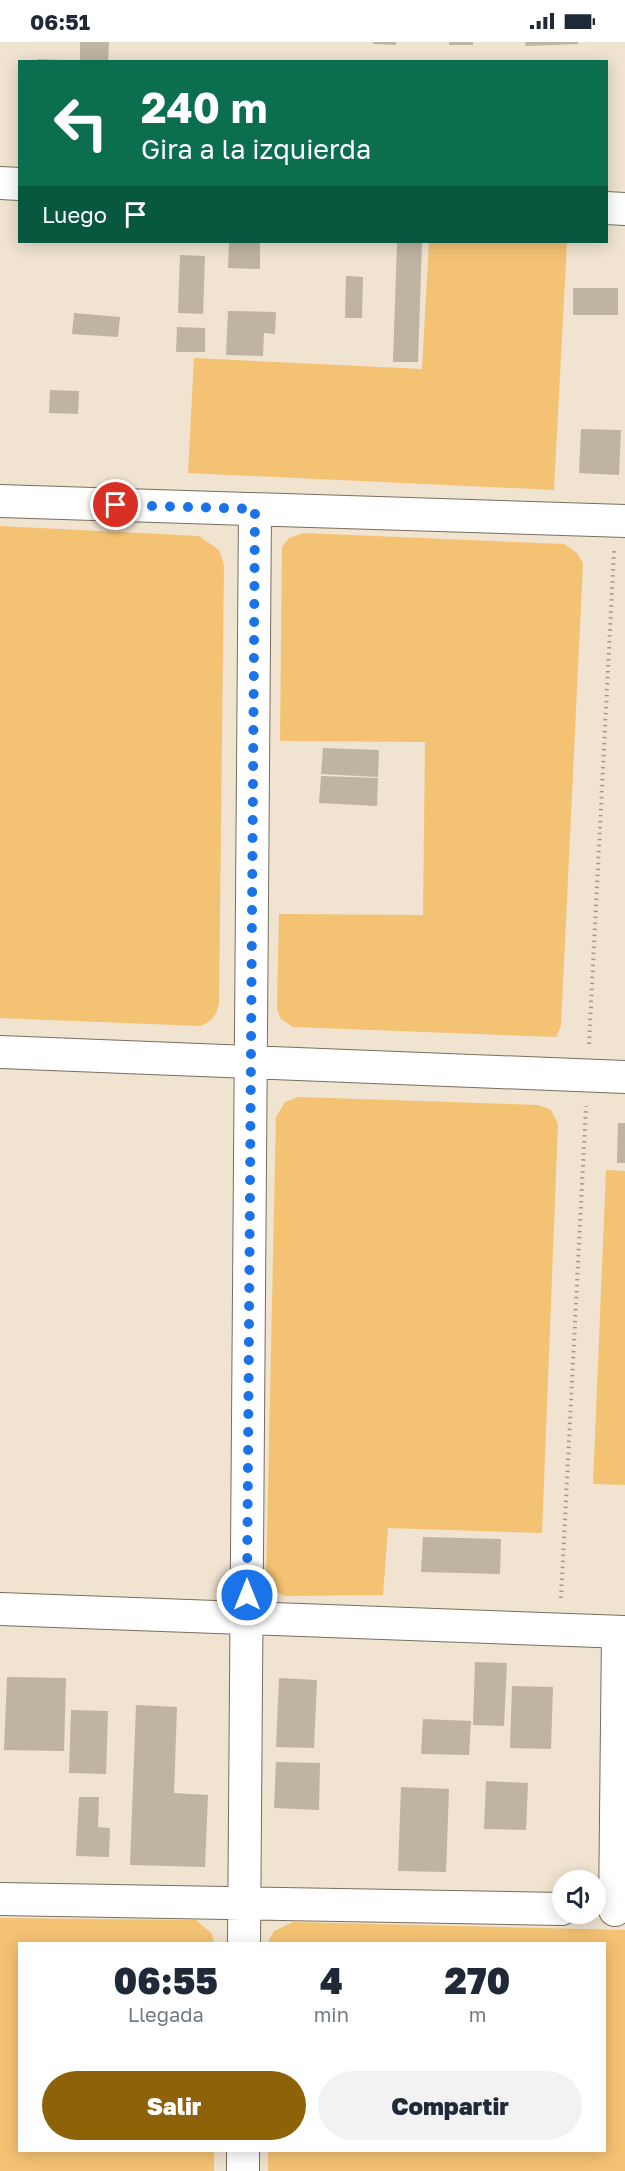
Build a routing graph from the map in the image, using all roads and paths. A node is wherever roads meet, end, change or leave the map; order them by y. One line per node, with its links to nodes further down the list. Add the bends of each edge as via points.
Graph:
1 (0, 183): 2 (street)
2 (18, 184)
3 (608, 208): 4 (street)
4 (625, 209)
5 (0, 501): 6 (street)
6 (255, 509): 7 (street); 9 (street)
7 (625, 521)
8 (0, 1052): 9 (street)
9 (250, 1062): 10 (street); 12 (street)
10 (625, 1077)
11 (0, 1609): 12 (street)
12 (247, 1618): 13 (street); 15 (street)
13 (622, 1632): 17 (street)
14 (0, 1899): 15 (street)
15 (244, 1903): 16 (street); 18 (street)
16 (552, 1909)
17 (612, 1910)
18 (244, 1942)
19 (243, 2152): 20 (street)
20 (243, 2171)

